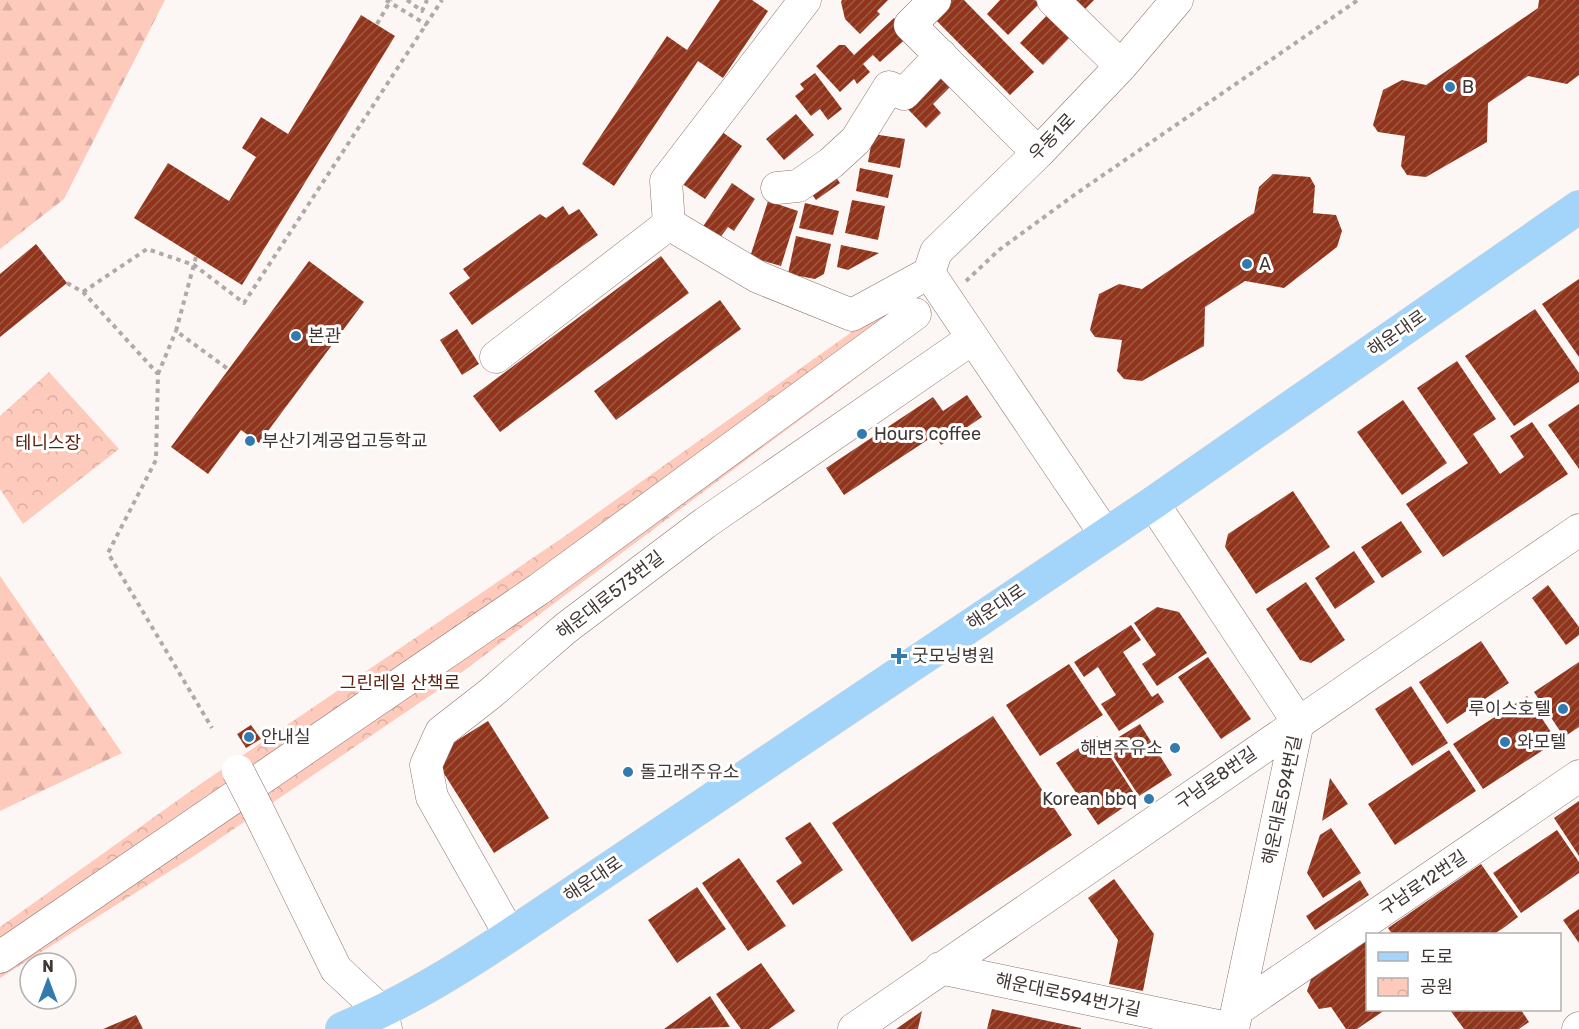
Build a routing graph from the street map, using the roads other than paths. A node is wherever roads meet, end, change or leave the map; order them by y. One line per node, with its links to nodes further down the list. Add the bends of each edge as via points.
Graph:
1 (805, 0): 10 (street, via 666,181)
2 (935, 0): 5 (street, via 910,25)
3 (1053, 0): 6 (street)
4 (1177, 0): 6 (street, 우동1로)
5 (941, 55): 7 (street); 8 (street, via 904,94 889,87 856,140 831,163 798,186)
6 (1121, 66): 7 (street, 우동1로)
7 (1038, 153): 11 (street, 우동1로, via 936,252)
8 (777, 188)
9 (1579, 207): 15 (main road, 해운대로)
10 (669, 224): 11 (street, via 758,277 852,315); 14 (street)
11 (937, 285): 13 (street)
12 (915, 314): 22 (street, via 539,589)
13 (973, 338): 17 (street); 21 (street, 해운대로573번길, via 705,523 566,628 441,732 426,765 432,798)
14 (496, 357)
15 (1153, 503): 17 (main road, 해운대로); 18 (street, 해운대로594번길)
16 (1579, 530): 18 (street, 구남로8번길)
17 (1105, 534): 21 (main road, 해운대로)
18 (1298, 722): 23 (street, 구남로8번길); 25 (street, 해운대로594번길)
19 (238, 771): 24 (street, bridge, via 336,969)
20 (1579, 776): 25 (street, 구남로12번길)
21 (510, 935): 24 (main road, 해운대로)
22 (0, 957)
23 (940, 968): 25 (street, 해운대로594번가길); 28 (street, 구남로8번길)
24 (384, 1021): 26 (main road, 해운대로); 27 (street)
25 (1234, 1023)
26 (342, 1029)
27 (411, 1029)
28 (854, 1029)

